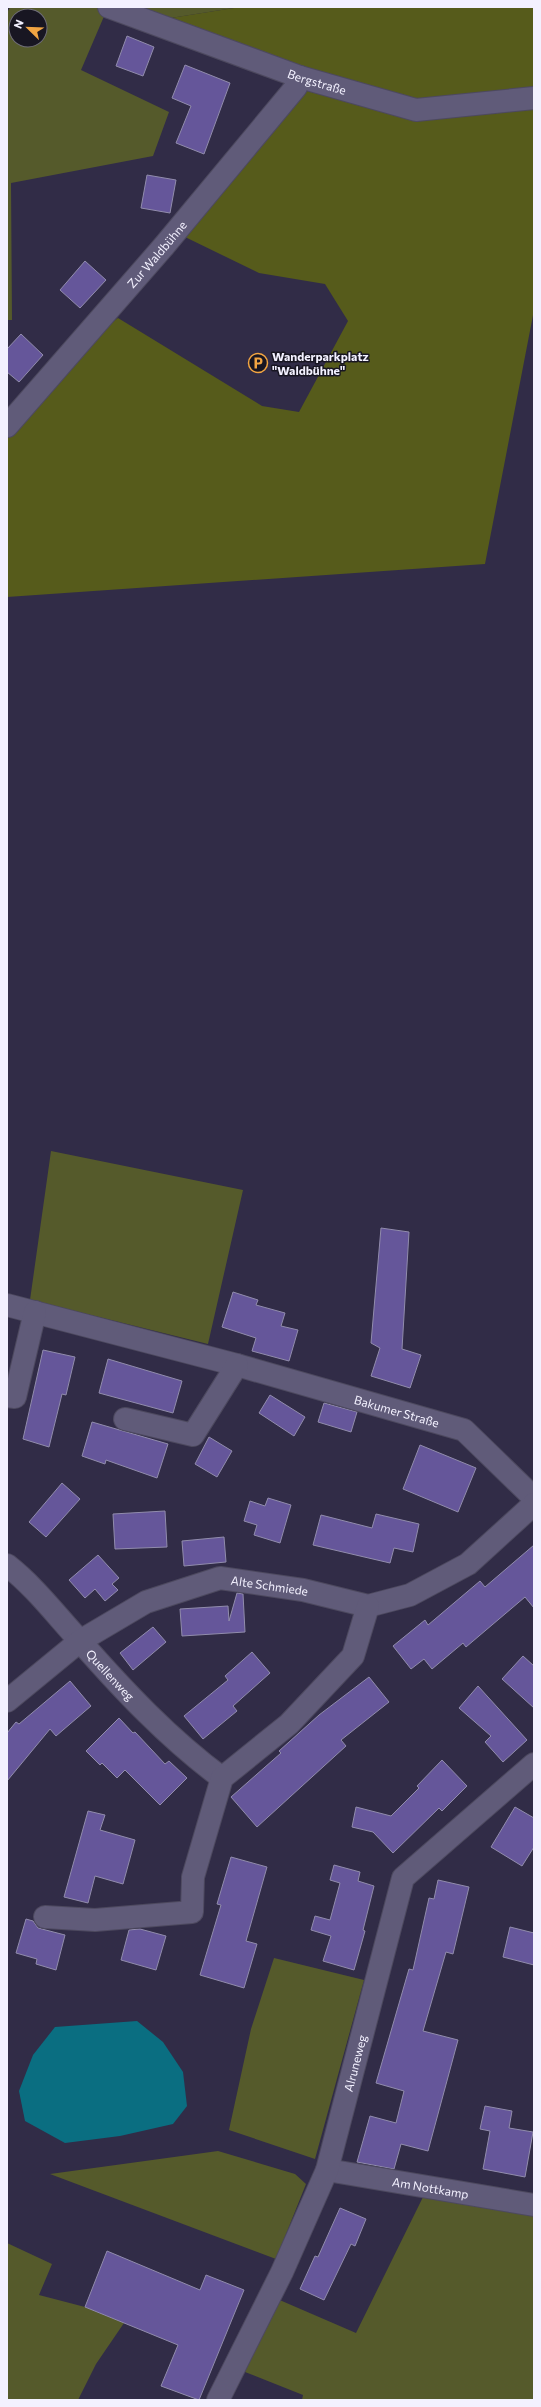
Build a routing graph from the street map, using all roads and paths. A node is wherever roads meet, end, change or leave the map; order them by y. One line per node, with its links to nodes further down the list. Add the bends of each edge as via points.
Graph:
1 (109, 7): 2 (street, Bergstraße)
2 (300, 77): 3 (street, Bergstraße, via 416,110); 4 (street, Zur Waldbühne, via 296,87 164,246)
3 (534, 98)
4 (7, 426)
5 (7, 1305): 6 (street, Bakumer Straße)
6 (35, 1312): 7 (street, Bakumer Straße); 8 (street, via 14,1397)
7 (237, 1365): 9 (street, via 193,1435); 10 (street, Bakumer Straße, via 464,1430)
8 (7, 1396)
9 (124, 1419)
10 (534, 1498)
11 (534, 1504): 13 (street, Alte Schmiede, via 468,1564 410,1596)
12 (7, 1565): 14 (street, Quellenweg, via 21,1575)
13 (368, 1606): 14 (street, Alte Schmiede, via 303,1590 220,1578 146,1602); 17 (street, via 353,1656 289,1724)
14 (80, 1641): 15 (street, Alte Schmiede); 17 (street, Quellenweg, via 191,1755)
15 (7, 1702)
16 (534, 1764): 19 (street, Alruneweg, via 404,1878)
17 (222, 1778): 18 (street, via 194,1877 192,1912 95,1920)
18 (45, 1917)
19 (327, 2170): 20 (street, Am Nottkamp); 21 (street, Alruneweg, via 282,2272)
20 (534, 2205)
21 (218, 2400)

